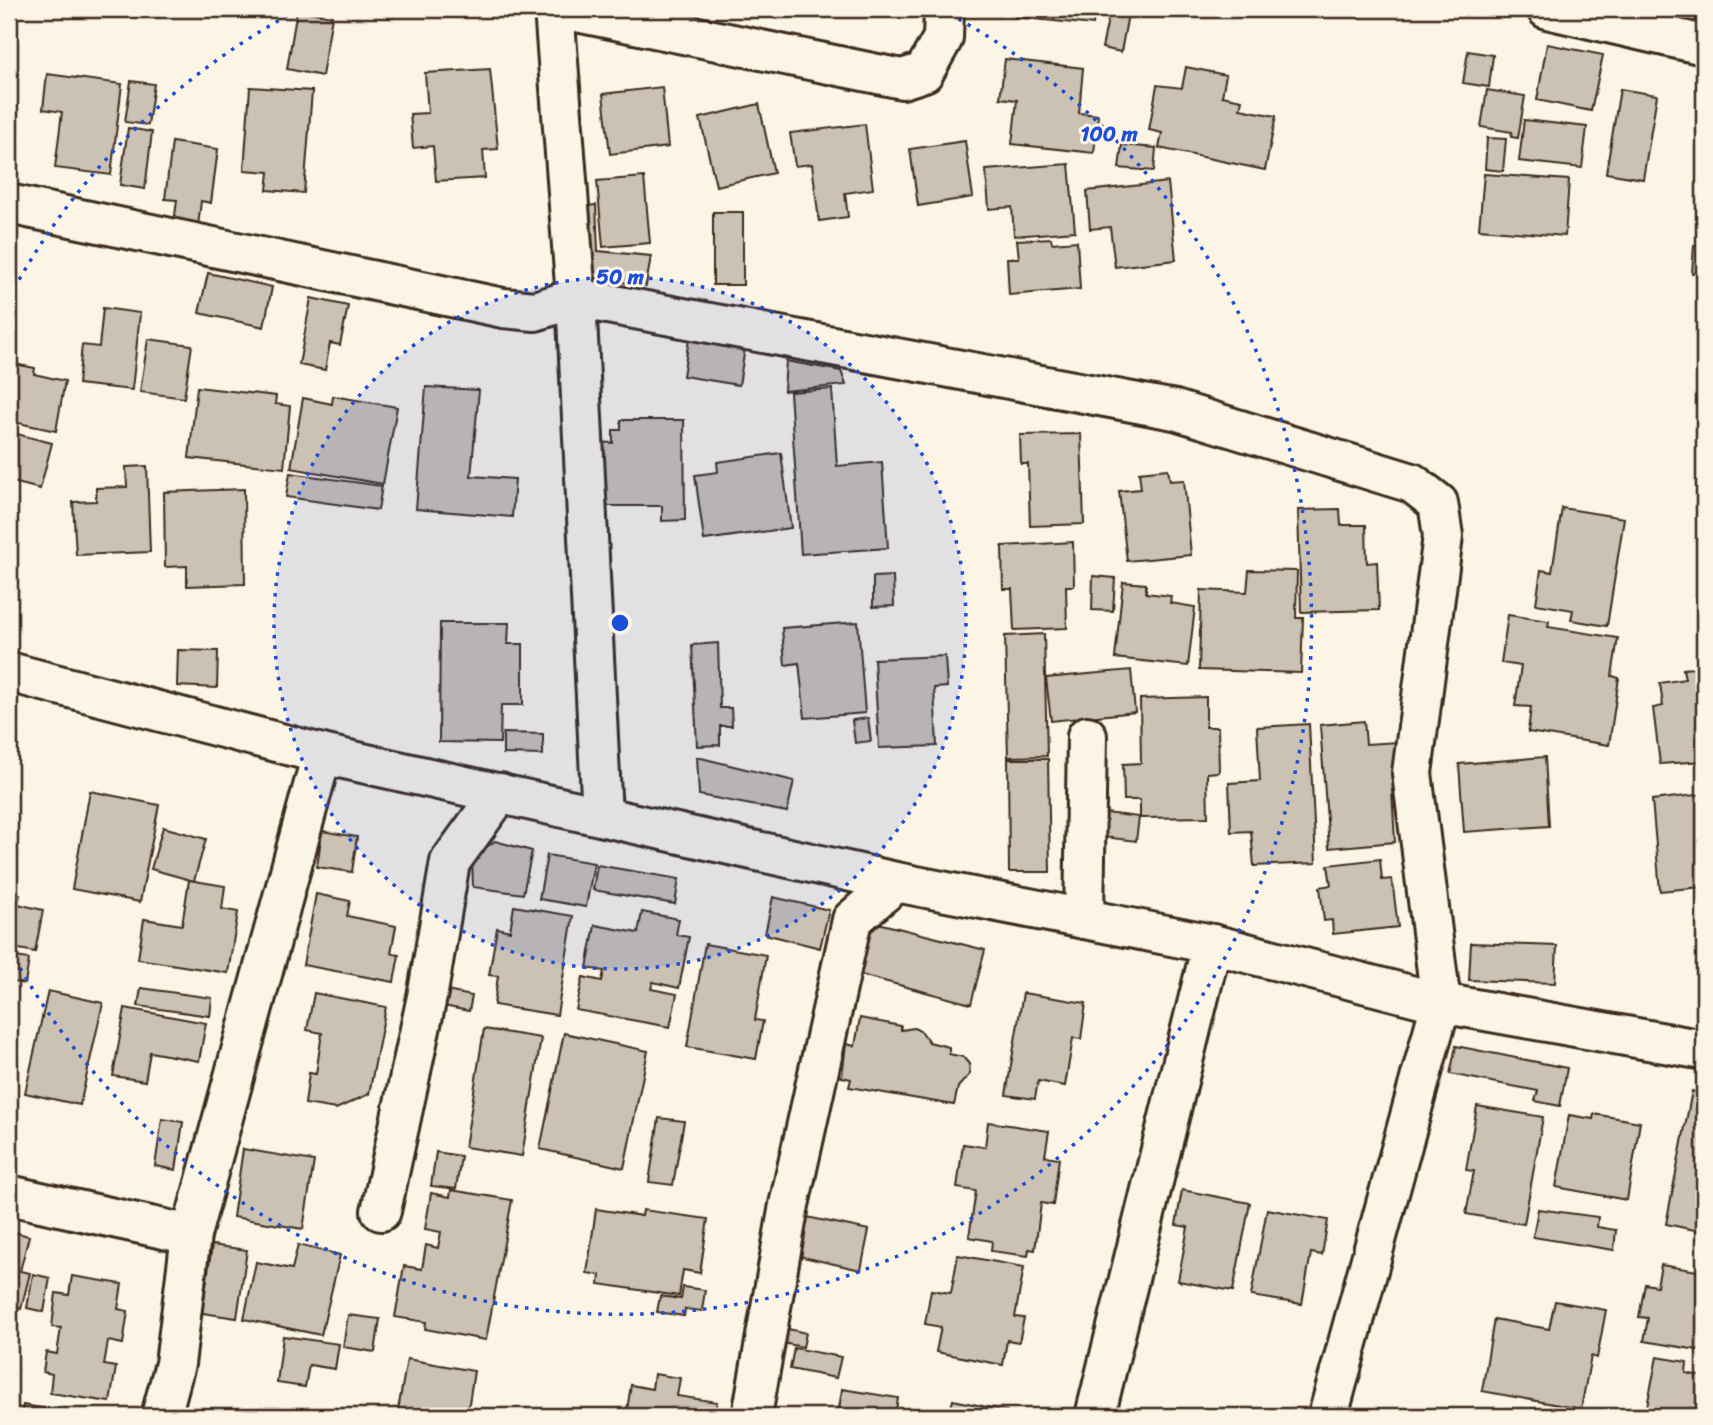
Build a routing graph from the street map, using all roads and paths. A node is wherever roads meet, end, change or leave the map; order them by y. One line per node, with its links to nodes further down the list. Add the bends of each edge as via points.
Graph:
1 (554, 9): 7 (street)
2 (562, 9): 3 (street, via 902,79 924,72 943,38)
3 (944, 9)
4 (1546, 9): 5 (street)
5 (1704, 45)
6 (9, 204): 7 (street, via 503,308 535,311)
7 (576, 298): 12 (street); 16 (street, via 1175,410 1412,483 1438,503 1443,536 1412,774)
8 (9, 672): 10 (street)
9 (1087, 736): 14 (street)
10 (322, 754): 11 (street); 20 (street)
11 (500, 793): 12 (street); 19 (street, via 450,862 428,992)
12 (602, 816): 13 (street)
13 (896, 882): 14 (street); 22 (street, via 852,920 789,1205)
14 (1084, 919): 15 (street)
15 (1212, 944): 16 (street); 23 (street)
16 (1441, 1003): 17 (street); 24 (street)
17 (1704, 1050)
18 (9, 1195): 20 (street)
19 (381, 1211)
20 (191, 1234): 21 (street, via 175,1364)
21 (161, 1416)
22 (752, 1416)
23 (1095, 1416)
24 (1328, 1416)

